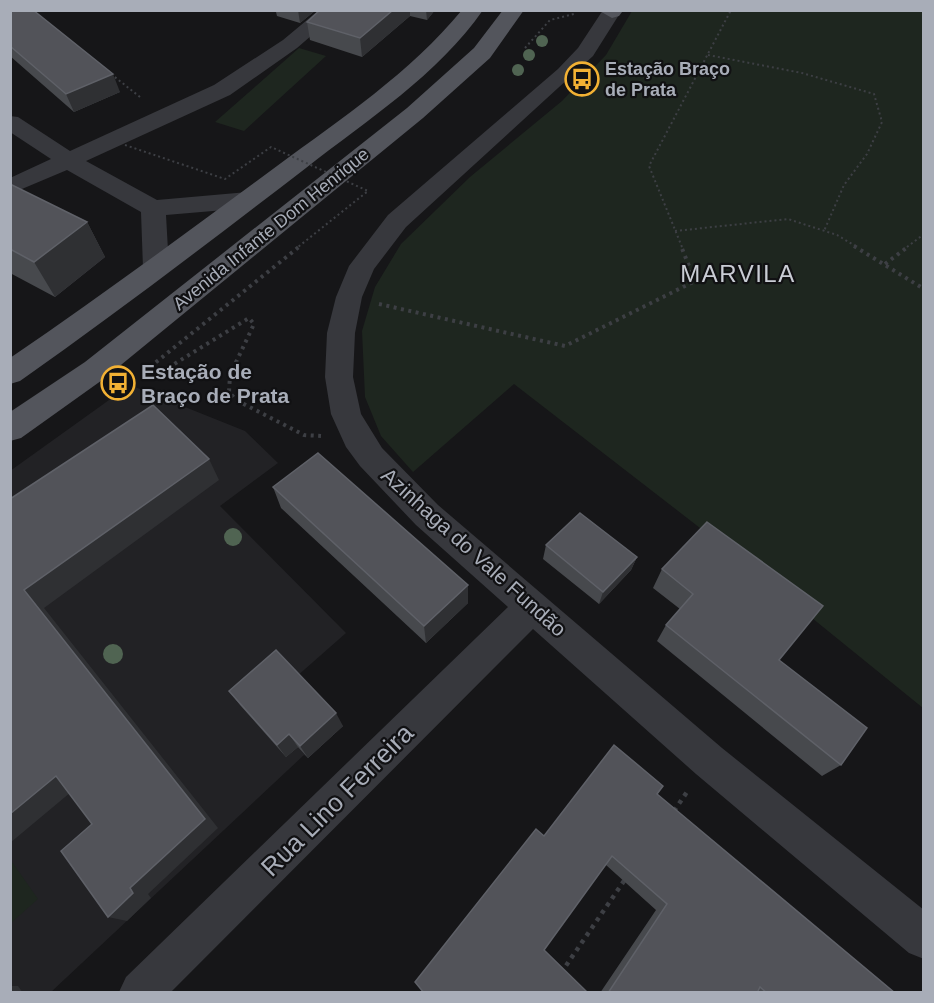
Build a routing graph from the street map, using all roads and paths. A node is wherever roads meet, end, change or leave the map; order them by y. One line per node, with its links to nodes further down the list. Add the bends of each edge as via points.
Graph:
1 (332, 10): 8 (street, via 222,90)
2 (473, 10): 13 (main road, Avenida Infante Dom Henrique, via 456,33 380,99)
3 (514, 10): 23 (main road, Avenida Infante Dom Henrique, via 482,53 415,113 95,370)
4 (731, 10): 6 (path)
5 (611, 11): 21 (street, Azinhaga do Vale Fundão, via 586,52 565,73 398,221 362,266)
6 (708, 55): 15 (path, via 648,166); 16 (path, via 802,73 874,94 882,122 867,154 844,185)
7 (102, 67): 8 (path)
8 (164, 116): 11 (street)
9 (10, 122): 11 (street)
10 (125, 145): 24 (path, bridge, via 225,179 271,147 368,191 150,367 158,374 249,318 254,324 230,375 229,392 236,400 304,435)
11 (69, 161): 12 (street); 14 (street)
12 (10, 187)
13 (248, 200): 14 (street); 19 (main road, Avenida Infante Dom Henrique)
14 (153, 208): 19 (street)
15 (675, 231): 16 (path, via 788,219); 21 (path, via 695,281 566,346)
16 (824, 231): 18 (path)
17 (924, 234): 18 (path)
18 (885, 264): 20 (path)
19 (156, 268): 22 (main road, Avenida Infante Dom Henrique)
20 (924, 289)
21 (349, 297): 24 (street, Azinhaga do Vale Fundão, via 341,333 339,377 346,414)
22 (10, 373)
23 (10, 429)
24 (357, 438): 25 (street, Azinhaga do Vale Fundão, via 420,508)
25 (532, 607): 26 (street, Azinhaga do Vale Fundão); 31 (street, Rua Lino Ferreira)
26 (709, 761): 27 (path); 29 (street, Azinhaga do Vale Fundão)
27 (669, 818)
28 (629, 874): 30 (path)
29 (924, 938)
30 (559, 976)
31 (141, 993)

